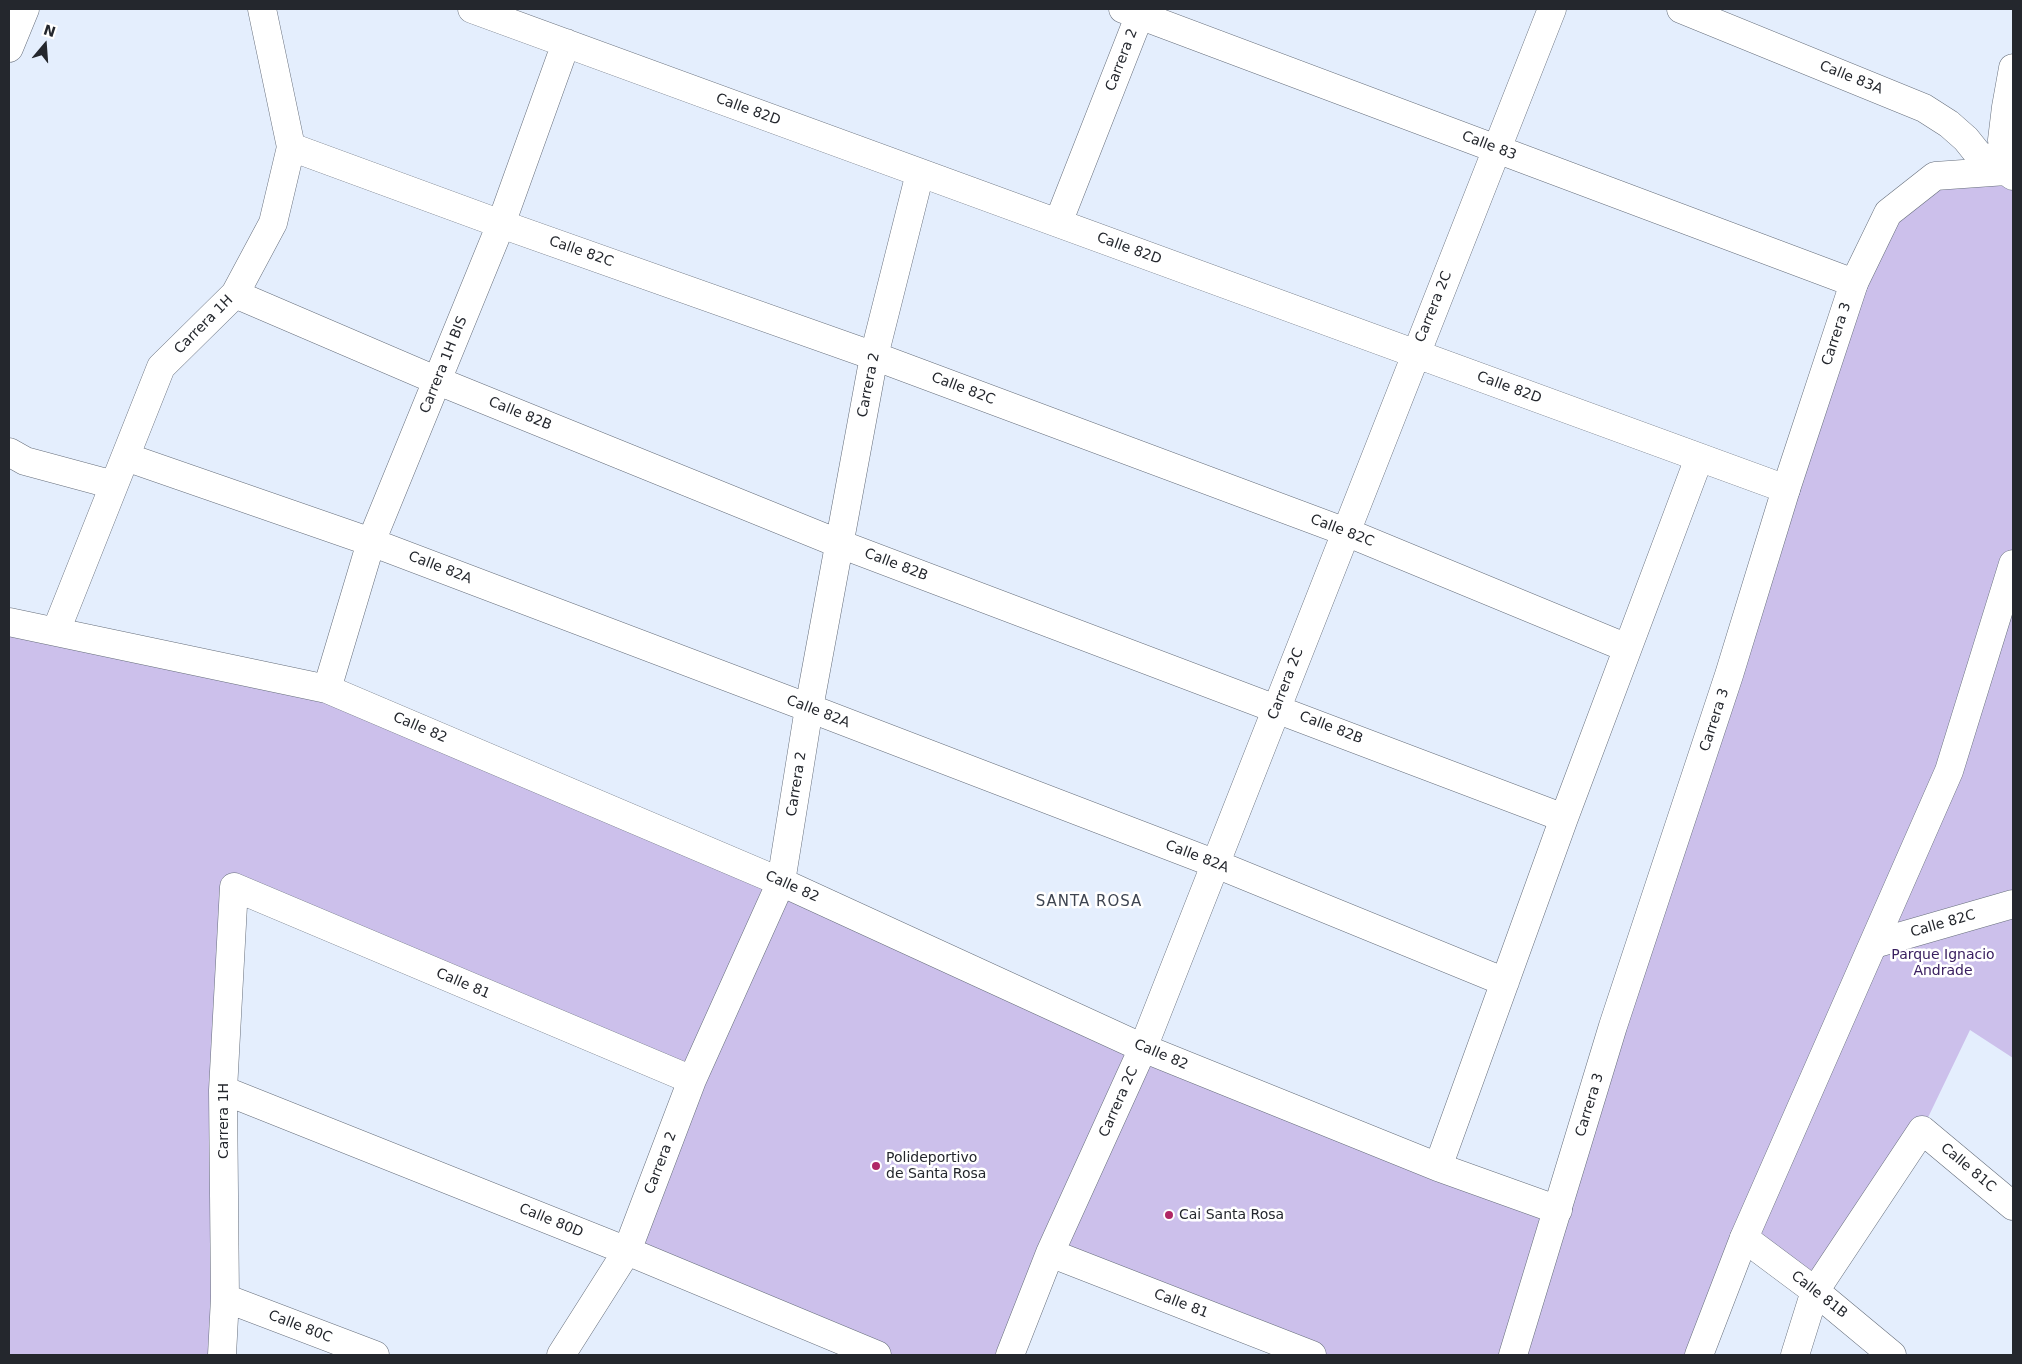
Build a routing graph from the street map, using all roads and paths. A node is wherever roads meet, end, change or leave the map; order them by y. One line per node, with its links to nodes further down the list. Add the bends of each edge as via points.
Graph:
1 (25, 9): 8 (street)
2 (262, 9): 10 (street, Carrera 1H)
3 (472, 9): 7 (street, Calle 82D)
4 (1552, 9): 11 (street, Carrera 2C)
5 (1681, 9): 13 (street, Calle 83A, via 1924,108 1950,124 1978,154)
6 (1135, 11): 11 (street, Calle 83); 14 (street, Carrera 2)
7 (566, 43): 12 (street, Calle 82D); 15 (street, Carrera 1H BIS)
8 (9, 48)
9 (2013, 68): 13 (street, via 2002,140)
10 (292, 147): 15 (street, Calle 82C); 17 (street, Carrera 1H, via 273,223)
11 (1497, 149): 16 (street, Calle 83); 18 (street, Carrera 2C)
12 (920, 173): 14 (street, Calle 82D); 19 (street, Carrera 2)
13 (2010, 173): 16 (street, Carrera 3, via 1936,176 1888,213)
14 (1058, 223): 18 (street, Calle 82D)
15 (501, 224): 19 (street, Calle 82C); 20 (street, Carrera 1H BIS)
16 (1854, 283): 25 (street, Carrera 3)
17 (235, 294): 20 (street, Calle 82B); 22 (street, Carrera 1H, via 161,367)
18 (1416, 354): 23 (street, Calle 82D); 26 (street, Carrera 2C)
19 (874, 356): 26 (street, Calle 82C); 28 (street, Carrera 2)
20 (438, 381): 27 (street, Carrera 1H BIS); 28 (street, Calle 82B)
21 (9, 452): 24 (street, via 25,461)
22 (126, 457): 24 (street, Carrera 1H); 27 (street, Calle 82A)
23 (1699, 458): 25 (street, Calle 82D); 32 (street)
24 (114, 485): 31 (street, Carrera 1H)
25 (1786, 489): 48 (street, Carrera 3, via 1730,675 1613,1026)
26 (1346, 532): 32 (street, Calle 82C); 35 (street, Carrera 2C)
27 (371, 542): 33 (street, Carrera 1H BIS); 34 (street, Calle 82A)
28 (840, 544): 34 (street, Carrera 2); 35 (street, Calle 82B)
29 (2013, 564): 41 (street, via 1949,771)
30 (9, 622): 31 (street, Calle 82)
31 (56, 631): 33 (street, Calle 82)
32 (1627, 648): 36 (street)
33 (327, 689): 38 (street, Calle 82)
34 (809, 708): 37 (street, Calle 82A); 38 (street, Carrera 2)
35 (1277, 708): 36 (street, Calle 82B); 37 (street, Carrera 2C)
36 (1564, 818): 42 (street)
37 (1216, 864): 42 (street, Calle 82A); 43 (street, Carrera 2C)
38 (781, 882): 43 (street, Calle 82); 44 (street, Carrera 2)
39 (234, 887): 44 (street, Calle 81); 45 (street, Carrera 1H)
40 (2013, 904): 41 (street, Calle 82C)
41 (1874, 944): 49 (street)
42 (1505, 982): 46 (street)
43 (1143, 1048): 46 (street, Calle 82); 51 (street, Carrera 2C)
44 (692, 1080): 50 (street, Carrera 2)
45 (223, 1090): 50 (street, Calle 80D); 53 (street, Carrera 1H)
46 (1438, 1166): 48 (street, Calle 82)
47 (2013, 1206): 52 (street, Calle 81C, via 1922,1130)
48 (1558, 1210): 60 (street, Carrera 3)
49 (1744, 1238): 52 (street, Calle 81B); 61 (street)
50 (627, 1251): 56 (street, Carrera 2); 57 (street, Calle 80D)
51 (1050, 1253): 58 (street, Carrera 2C); 59 (street, Calle 81)
52 (1815, 1291): 62 (street); 63 (street, Calle 81B)
53 (225, 1298): 54 (street, Carrera 1H); 55 (street, Calle 80C)
54 (222, 1355)
55 (375, 1355)
56 (561, 1355)
57 (877, 1355)
58 (1010, 1355)
59 (1312, 1355)
60 (1513, 1355)
61 (1699, 1355)
62 (1795, 1355)
63 (1892, 1355)

